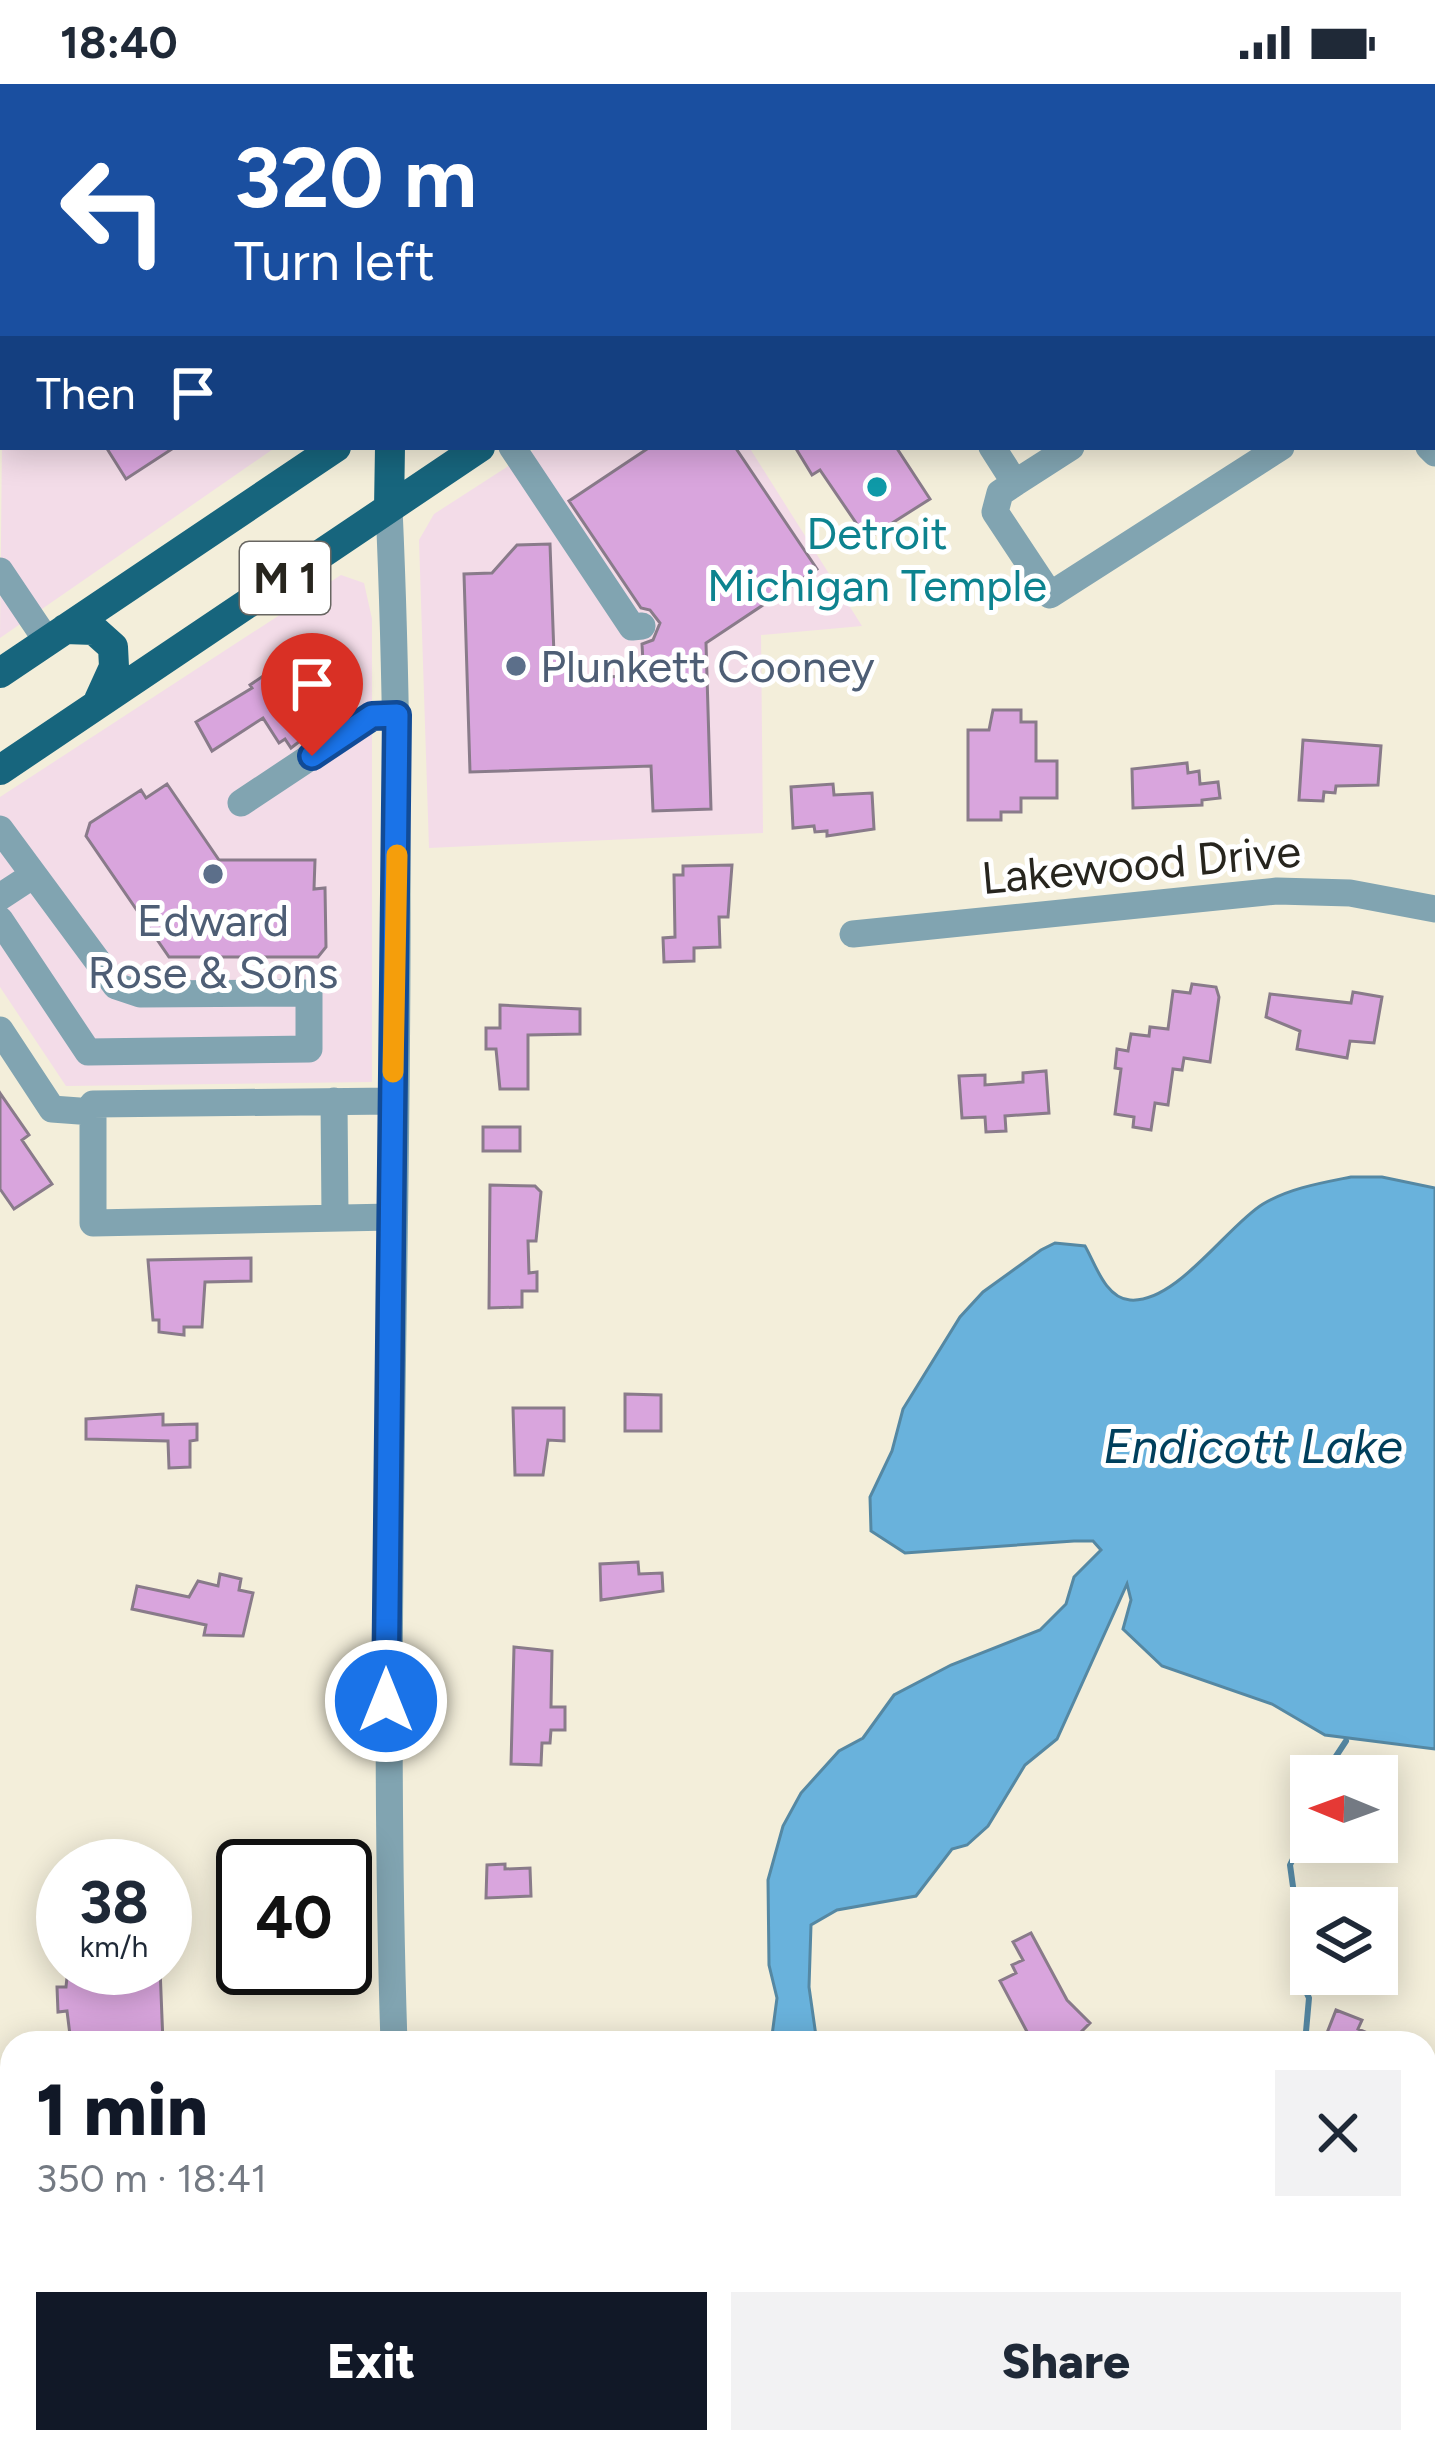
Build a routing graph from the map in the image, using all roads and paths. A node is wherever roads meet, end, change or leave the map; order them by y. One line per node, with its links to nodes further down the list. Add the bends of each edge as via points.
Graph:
1 (333, 450): 12 (main road, M 1)
2 (391, 450): 9 (main road)
3 (476, 450): 9 (main road, M 1)
4 (514, 450): 11 (street, via 632,626)
5 (994, 450): 8 (street)
6 (1066, 450): 8 (street)
7 (1276, 450): 8 (street, via 1050,595 995,512 1000,493)
8 (1015, 483)
9 (389, 508): 14 (main road, M 1); 15 (street)
10 (0, 571): 12 (street)
11 (642, 626)
12 (56, 635): 13 (main road, M 1); 14 (main road, via 94,630 113,647 111,678)
13 (0, 673)
14 (90, 709): 16 (main road, M 1)
15 (397, 715): 17 (street, via 372,716); 26 (street)
16 (0, 770)
17 (241, 803)
18 (0, 829): 19 (street)
19 (32, 876): 20 (street); 22 (street, via 116,986 140,994 309,993 309,1049 88,1052)
20 (0, 897)
21 (1435, 909): 23 (street, Lakewood Drive, via 1350,893 1277,891)
22 (0, 920)
23 (853, 934)
24 (0, 1030): 27 (street, via 52,1108)
25 (334, 1101): 26 (street); 27 (street, via 93,1104); 29 (street)
26 (393, 1101): 28 (street)
27 (93, 1112): 29 (street, via 93,1223)
28 (392, 1216): 29 (street); 30 (street, via 386,1701)
29 (335, 1217)
30 (394, 2031)

